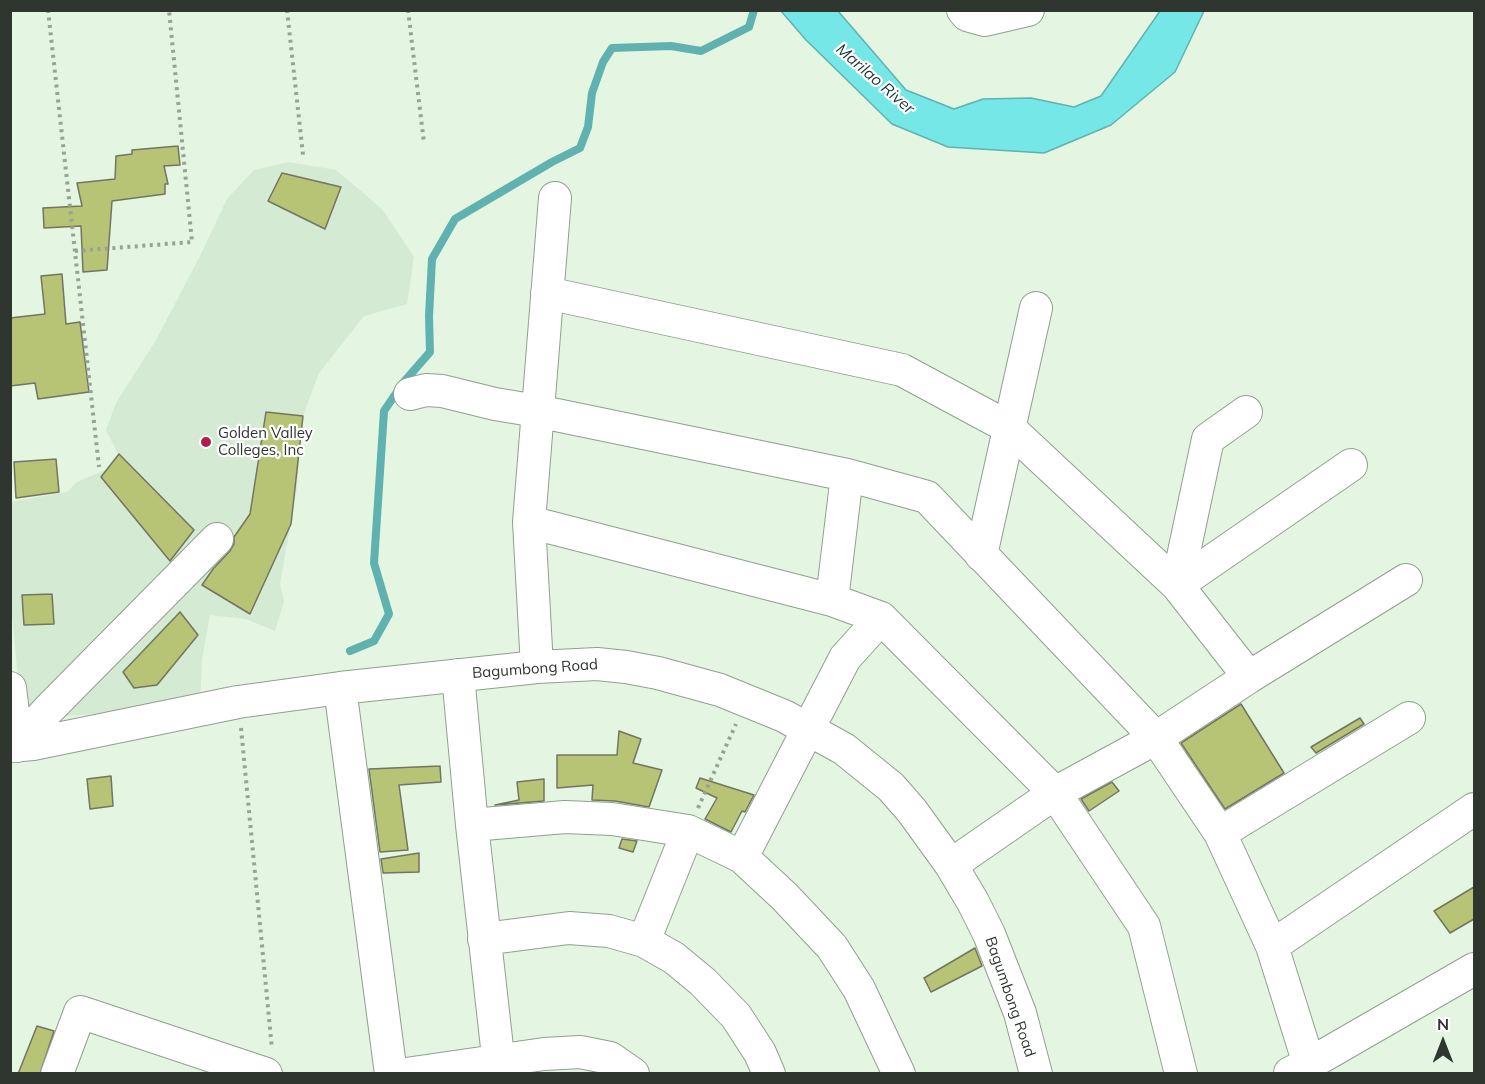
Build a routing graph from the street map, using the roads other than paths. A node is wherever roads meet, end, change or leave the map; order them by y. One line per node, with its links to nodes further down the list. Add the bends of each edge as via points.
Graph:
1 (963, 10): 2 (street, via 985,20)
2 (1028, 10)
3 (555, 198): 4 (street)
4 (547, 293): 7 (street); 9 (street, via 902,370)
5 (1036, 308): 9 (street)
6 (410, 394): 7 (street, via 442,391)
7 (537, 411): 11 (street); 12 (street)
8 (1246, 412): 16 (street, via 1208,439)
9 (1008, 427): 14 (street); 16 (street)
10 (1351, 465): 16 (street)
11 (847, 476): 14 (street, via 927,497); 17 (street)
12 (529, 522): 17 (street); 19 (street)
13 (217, 539): 27 (street, via 49,709)
14 (981, 555): 26 (street)
15 (1406, 580): 21 (street)
16 (1177, 585): 21 (street)
17 (832, 600): 18 (street)
18 (880, 618): 25 (street, via 845,658); 28 (street)
19 (537, 667): 20 (street, Bagumbong Road); 25 (street, Bagumbong Road, via 597,664 689,681 747,700)
20 (458, 675): 23 (street, Bagumbong Road); 30 (street)
21 (1249, 677): 26 (street)
22 (10, 688): 27 (street)
23 (340, 688): 27 (street, Bagumbong Road, via 238,702); 43 (street)
24 (1409, 718): 32 (street)
25 (807, 728): 33 (street); 34 (street, Bagumbong Road, via 844,749 891,787)
26 (1156, 738): 28 (street); 32 (street)
27 (20, 745)
28 (1055, 793): 34 (street); 49 (street, via 1144,926)
29 (1474, 809): 37 (street)
30 (472, 825): 31 (street, via 566,817 612,819); 35 (street)
31 (688, 831): 33 (street); 36 (street)
32 (1220, 832): 37 (street)
33 (742, 857): 47 (street, via 832,947 859,989)
34 (951, 865): 48 (street, Bagumbong Road, via 1006,974)
35 (484, 939): 36 (street, via 569,928 609,931); 40 (street)
36 (644, 940): 46 (street, via 674,958 736,1016)
37 (1272, 946): 41 (street)
38 (1474, 969): 41 (street)
39 (269, 1062): 42 (street, via 80,1012)
40 (499, 1067): 44 (street); 45 (street, via 544,1054 580,1052 610,1058)
41 (1299, 1069)
42 (57, 1074)
43 (391, 1074)
44 (406, 1074)
45 (633, 1074)
46 (770, 1074)
47 (898, 1074)
48 (1036, 1074)
49 (1181, 1074)

